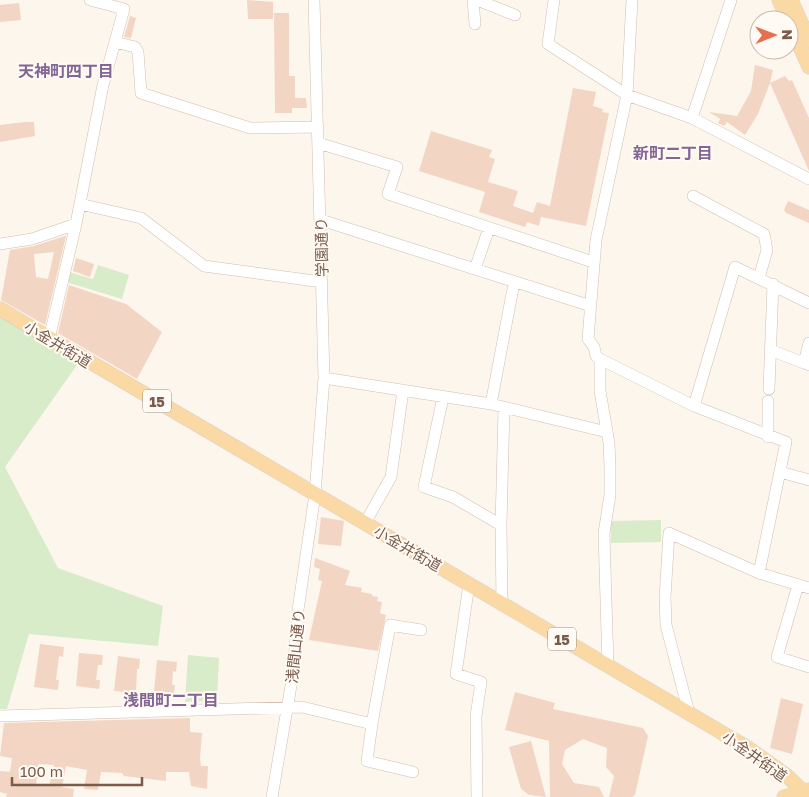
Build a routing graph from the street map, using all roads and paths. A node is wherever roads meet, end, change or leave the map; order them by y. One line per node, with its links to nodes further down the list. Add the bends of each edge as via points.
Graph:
1 (90, 0): 12 (street, via 124,9)
2 (314, 0): 17 (street, 学園通り)
3 (475, 0): 8 (street); 10 (street)
4 (554, 0): 15 (street, via 548,44)
5 (632, 0): 15 (street)
6 (731, 0): 16 (street)
7 (789, 0): 11 (main road)
8 (494, 3): 9 (street)
9 (515, 15)
10 (475, 24)
11 (809, 40)
12 (115, 42): 17 (street, via 135,47 138,52 141,93 250,128); 21 (street, via 103,85)
13 (799, 44): 14 (main road)
14 (809, 67)
15 (627, 95): 16 (street); 26 (street, via 603,197)
16 (692, 118): 19 (street)
17 (318, 126): 18 (street, 学園通り)
18 (318, 143): 22 (street, 学園通り); 24 (street, via 397,167 388,194)
19 (809, 179)
20 (693, 196): 28 (street, via 764,234 767,250)
21 (80, 204): 23 (street); 29 (street, via 141,218 204,266)
22 (321, 220): 27 (street); 29 (street, 学園通り)
23 (76, 224): 25 (street, via 32,239); 35 (street)
24 (489, 228): 26 (street); 27 (street)
25 (0, 244)
26 (593, 262): 33 (street)
27 (475, 269): 30 (street)
28 (759, 278): 31 (street); 46 (street, via 735,267)
29 (322, 282): 40 (street, 学園通り)
30 (514, 282): 33 (street); 45 (street)
31 (773, 284): 32 (street); 37 (street)
32 (809, 303)
33 (591, 306): 38 (street, via 588,340)
34 (0, 309): 35 (main road, 小金井街道 / 15)
35 (49, 339): 52 (main road, 小金井街道 / 15)
36 (809, 343): 39 (street)
37 (770, 350): 39 (street); 41 (street)
38 (600, 360): 46 (street); 48 (street, via 600,391)
39 (807, 364)
40 (324, 378): 42 (street); 52 (street, 学園通り)
41 (769, 389)
42 (403, 390): 43 (street); 53 (street, via 391,477)
43 (443, 397): 45 (street); 54 (street, via 424,487 453,497)
44 (768, 402): 49 (street)
45 (491, 404): 47 (street)
46 (694, 406): 49 (street)
47 (504, 408): 48 (street); 54 (street)
48 (607, 432): 60 (street, via 610,495 604,533 604,568)
49 (768, 437): 50 (street, via 786,442)
50 (780, 472): 51 (street); 55 (street)
51 (809, 480)
52 (315, 494): 53 (main road, 小金井街道 / 15); 62 (street, 浅間山通り)
53 (365, 523): 56 (main road, 小金井街道 / 15)
54 (501, 524): 58 (street)
55 (759, 573): 57 (street); 63 (street, via 669,533 664,597 666,625)
56 (469, 584): 58 (main road, 小金井街道 / 15); 69 (street, via 456,674 481,682 476,716)
57 (804, 587): 61 (street, via 777,657)
58 (502, 604): 60 (main road, 小金井街道 / 15)
59 (421, 630): 65 (street, via 390,625)
60 (608, 666): 63 (main road, 小金井街道 / 15)
61 (809, 666)
62 (288, 708): 64 (street); 65 (street, via 302,707); 68 (street, 浅間山通り)
63 (689, 713): 67 (main road, 小金井街道 / 15)
64 (0, 716)
65 (372, 724): 66 (street, via 367,761)
66 (413, 772)
67 (808, 790): 70 (main road)
68 (272, 797)
69 (477, 797)
70 (784, 797)

